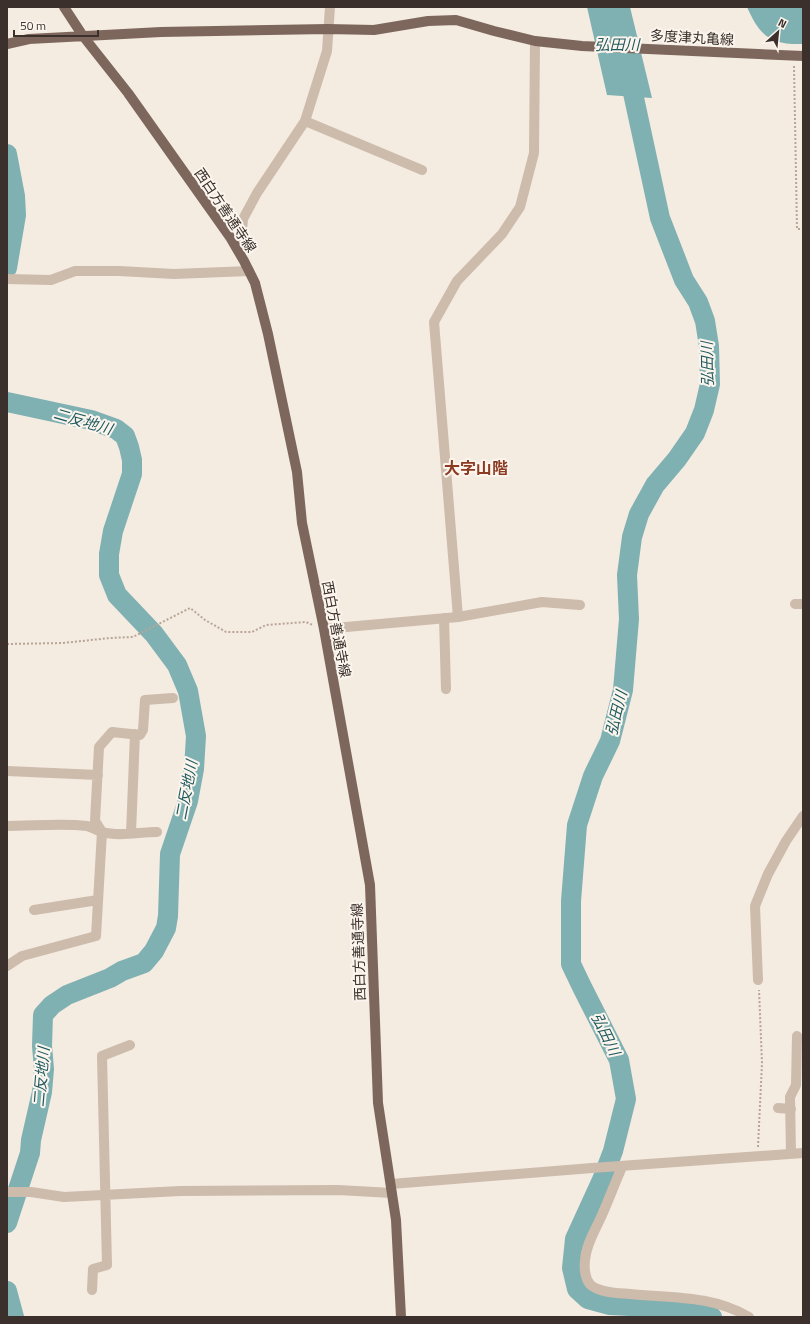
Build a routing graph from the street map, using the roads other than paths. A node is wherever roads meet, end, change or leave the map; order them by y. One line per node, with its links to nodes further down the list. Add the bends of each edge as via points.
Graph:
1 (64, 7): 4 (main road, 西白方善通寺線)
2 (330, 7): 3 (street)
3 (328, 29): 4 (main road, 多度津丸亀線); 5 (main road, 多度津丸亀線, via 374,30 428,21 456,20); 8 (street, via 327,51)
4 (83, 36): 6 (main road, 多度津丸亀線, via 29,39); 10 (main road, 西白方善通寺線, via 128,93)
5 (535, 40): 7 (main road, 多度津丸亀線, via 582,46); 14 (street, via 534,153 520,207 502,234 457,281 434,322)
6 (7, 44)
7 (798, 56)
8 (305, 121): 9 (street); 10 (street, via 257,193 243,219)
9 (422, 170)
10 (240, 254): 11 (main road, 西白方善通寺線)
11 (249, 271): 12 (street, via 174,274 75,271 51,280); 16 (main road, 西白方善通寺線, via 255,283 268,334 297,472 302,523)
12 (12, 279)
13 (580, 605): 14 (street, via 542,602)
14 (458, 617): 15 (street)
15 (444, 618): 16 (street); 17 (street)
16 (324, 629): 39 (main road, 西白方善通寺線, via 370,885 378,1103)
17 (446, 689)
18 (173, 698): 19 (street, via 145,700 143,730 140,734)
19 (135, 734): 21 (street, via 112,732 99,747); 26 (street)
20 (7, 771): 21 (street)
21 (98, 775): 24 (street, via 95,821)
22 (803, 816): 30 (street, via 768,874 755,906)
23 (7, 826): 24 (street, via 75,825 89,826)
24 (102, 832): 26 (street); 27 (street)
25 (157, 832): 26 (street)
26 (131, 833)
27 (98, 900): 28 (street); 29 (street, via 96,936 22,956)
28 (34, 910)
29 (7, 966)
30 (758, 980)
31 (797, 1036): 33 (street)
32 (130, 1045): 41 (street, via 102,1056)
33 (800, 1086): 35 (street, via 790,1097)
34 (778, 1108): 35 (street)
35 (791, 1109): 37 (street)
36 (803, 1153): 37 (street)
37 (791, 1154): 38 (street)
38 (621, 1167): 39 (street); 44 (street, via 585,1259 586,1276 591,1285 620,1293 702,1300 726,1306)
39 (392, 1188): 41 (street, via 180,1191); 43 (main road, 西白方善通寺線)
40 (7, 1192): 41 (street, via 31,1192 64,1197)
41 (106, 1195): 42 (street, via 107,1265 93,1269)
42 (92, 1290)
43 (401, 1317)
44 (749, 1317)

